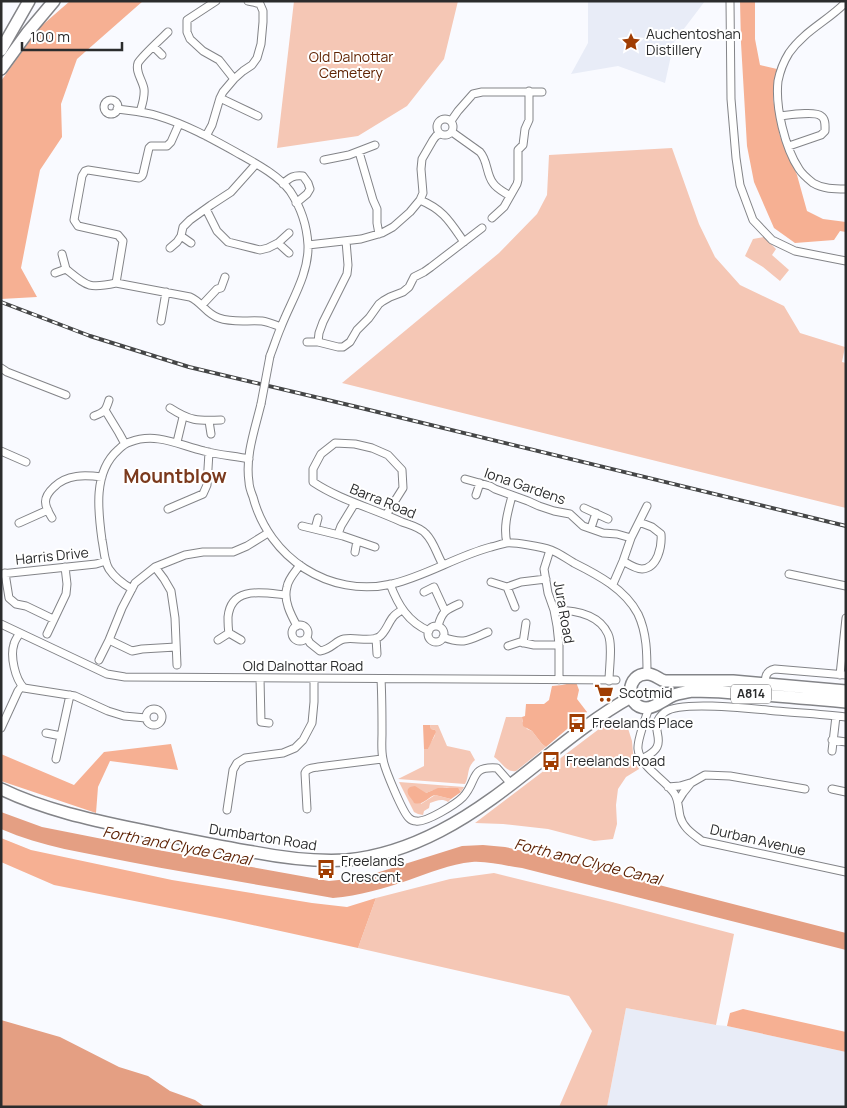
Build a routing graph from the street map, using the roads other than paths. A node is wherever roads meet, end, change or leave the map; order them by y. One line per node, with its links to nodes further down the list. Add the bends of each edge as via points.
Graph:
1 (29, 1): 9 (main road)
2 (54, 1): 11 (main road)
3 (216, 1): 12 (street, via 187,20 187,32 203,51 219,60)
4 (248, 1): 12 (street, via 260,4 263,11 260,44 252,65)
5 (730, 1): 49 (street, via 731,99 736,158 740,185 752,220 772,240 795,251)
6 (845, 6): 19 (street, via 805,35 789,52 778,82)
7 (168, 32): 8 (street)
8 (154, 47): 10 (street); 17 (street, via 137,65 144,88)
9 (1, 50)
10 (162, 55)
11 (1, 68)
12 (234, 80): 15 (street)
13 (529, 92): 14 (street); 20 (street, via 473,94); 32 (street, via 529,120 518,150 518,180)
14 (542, 92)
15 (220, 98): 18 (street); 24 (street)
16 (117, 109): 17 (street)
17 (140, 112): 21 (street)
18 (258, 116)
19 (780, 116): 26 (street); 26 (street, via 818,114 824,120 825,132 821,135)
20 (451, 121): 22 (street); 23 (street, via 439,122 437,130)
21 (179, 124): 24 (street); 53 (street, via 167,146 149,148 143,174 139,178 88,170 82,176 74,220 78,226 121,237)
22 (452, 132): 23 (street, via 445,136); 32 (street, via 480,152 494,185)
23 (440, 134): 33 (street, via 422,159 423,193)
24 (206, 136): 29 (street)
25 (375, 145): 27 (street)
26 (789, 146): 31 (street, via 800,171 814,184)
27 (359, 152): 28 (street); 39 (street, via 377,209)
28 (324, 160)
29 (256, 164): 30 (street); 35 (street, via 231,192)
30 (283, 184): 34 (street); 34 (street, via 295,175 303,176 308,183 310,189)
31 (846, 190)
32 (510, 196): 36 (street)
33 (420, 200): 39 (street, via 393,228); 43 (street, via 446,216)
34 (296, 203): 45 (street)
35 (206, 209): 40 (street, via 183,227); 42 (street, via 217,231 228,242 260,250)
36 (492, 218)
37 (482, 228): 43 (street)
38 (289, 233): 42 (street)
39 (379, 234): 41 (street)
40 (181, 236): 44 (street); 46 (street)
41 (346, 240): 45 (street); 59 (street, via 346,274 323,322)
42 (278, 242): 47 (street)
43 (464, 242): 59 (street, via 414,277 403,292 378,304 343,347)
44 (191, 243)
45 (308, 245): 57 (street, via 306,264)
46 (170, 248)
47 (289, 253)
48 (62, 254): 50 (street)
49 (846, 261)
50 (66, 269): 51 (street); 53 (street, via 86,285 98,287)
51 (55, 273)
52 (225, 277): 55 (street, via 221,288)
53 (116, 283): 54 (street)
54 (166, 292): 55 (street, via 190,297); 56 (street)
55 (202, 305): 57 (street, via 218,318 268,322)
56 (161, 321)
57 (281, 327): 74 (street, bridge, via 270,356)
58 (307, 342): 59 (street)
59 (318, 342)
60 (1, 368): 61 (street)
61 (66, 395)
62 (109, 400): 64 (street)
63 (170, 408): 66 (street)
64 (105, 410): 65 (street); 71 (street)
65 (94, 416)
66 (183, 417): 68 (street); 70 (street)
67 (222, 420): 68 (street)
68 (209, 421): 69 (street)
69 (211, 434)
70 (176, 442): 71 (street, via 154,438); 73 (street)
71 (125, 444): 76 (street, via 111,456)
72 (1, 451): 75 (street)
73 (209, 452): 74 (street); 84 (street, via 207,485 203,494)
74 (249, 459): 96 (street, via 249,482 259,517)
75 (26, 462)
76 (102, 477): 85 (street, via 81,475 59,482 45,499); 104 (street, via 99,508)
77 (465, 479): 78 (street, Iona Gardens)
78 (480, 483): 79 (street); 80 (street, Iona Gardens)
79 (476, 495)
80 (512, 496): 94 (street, Iona Gardens, via 570,514 583,526); 100 (street, via 506,519)
81 (355, 504): 87 (street, Barra Road); 87 (street, Barra Road, via 312,482 313,469 321,454 335,443 372,448 388,455 402,470 403,488); 97 (street)
82 (647, 506): 91 (street)
83 (584, 508): 86 (street)
84 (168, 509)
85 (48, 510): 88 (street); 92 (street)
86 (596, 514): 90 (street); 94 (street)
87 (386, 515): 106 (street, Barra Road, via 424,532)
88 (52, 518)
89 (318, 518): 95 (street)
90 (608, 519)
91 (639, 522): 98 (street); 105 (street, via 661,534 662,543 656,559 650,566 640,569)
92 (20, 523)
93 (302, 526): 95 (street)
94 (591, 528): 98 (street, Iona Gardens)
95 (315, 529): 97 (street)
96 (268, 533): 107 (street); 109 (street, via 232,552 185,555)
97 (338, 534): 99 (street)
98 (631, 538): 105 (street)
99 (357, 541): 101 (street); 103 (street)
100 (507, 543): 102 (street); 106 (street)
101 (375, 547)
102 (550, 550): 112 (street, Jura Road, via 544,569); 115 (street)
103 (355, 552)
104 (106, 561): 108 (street, Harris Drive); 118 (street, via 116,577)
105 (623, 561): 115 (street)
106 (443, 564): 114 (street)
107 (300, 565): 114 (street, via 329,581 347,585); 120 (street, via 286,586)
108 (66, 567): 110 (street, Harris Drive); 127 (street, via 66,594)
109 (155, 567): 118 (street, via 135,582); 146 (street, via 171,591)
110 (3, 573): 127 (street, via 10,598 16,604)
111 (789, 574): 116 (street)
112 (546, 580): 117 (street); 124 (street, Jura Road)
113 (491, 582): 117 (street)
114 (390, 584): 123 (street)
115 (613, 584): 150 (street, via 629,601 641,622)
116 (846, 586)
117 (507, 587): 122 (street)
118 (132, 589): 140 (street)
119 (424, 592): 125 (street, via 434,587)
120 (286, 595): 130 (street); 135 (street, via 244,594 231,606)
121 (459, 604): 125 (street)
122 (515, 607)
123 (402, 610): 132 (street, via 412,621); 139 (street)
124 (554, 610): 145 (street, Jura Road); 156 (street, Old Dalnottar Road, via 591,617 609,635 610,646 612,681)
125 (445, 611): 131 (street)
126 (846, 618): 151 (street)
127 (53, 619): 136 (street)
128 (526, 623): 143 (street)
129 (1, 624): 134 (street, Old Dalnottar Road)
130 (297, 626): 138 (street, via 307,628); 138 (street, via 292,633 295,639)
131 (438, 626): 132 (street); 137 (street, via 444,631)
132 (429, 631): 137 (street, via 433,641 438,642)
133 (488, 632): 137 (street, via 463,642)
134 (20, 633): 152 (street, Old Dalnottar Road, via 107,674 125,677); 157 (street, via 13,654 16,675)
135 (228, 633): 141 (street); 142 (street)
136 (47, 634)
137 (443, 637)
138 (307, 638): 139 (street, via 320,651 342,640)
139 (376, 638): 147 (street)
140 (109, 640): 146 (street, via 132,651); 148 (street)
141 (218, 640)
142 (241, 640)
143 (523, 643): 144 (street); 145 (street)
144 (508, 646)
145 (559, 646): 156 (street, Jura Road)
146 (176, 647): 149 (street)
147 (377, 654)
148 (99, 660)
149 (177, 665)
150 (647, 674): 155 (main road, A814); 161 (main road, via 633,680)
151 (843, 675): 158 (street, via 775,669 766,675)
152 (260, 678): 153 (street, Old Dalnottar Road); 167 (street, via 261,722)
153 (314, 679): 154 (street, Old Dalnottar Road); 186 (street, via 312,724 303,740 283,753 245,758 237,763 233,770)
154 (381, 679): 156 (street, Old Dalnottar Road); 175 (street)
155 (659, 679): 158 (main road, A814, via 723,681); 163 (main road, via 664,691)
156 (559, 680)
157 (22, 686): 160 (street); 168 (street, via 13,711)
158 (764, 689): 159 (main road, A814); 162 (main road, A814); 163 (main road, A814, via 685,692)
159 (846, 691)
160 (70, 695): 166 (street, via 124,716); 170 (street)
161 (631, 697): 163 (main road, via 640,706); 178 (main road, Dumbarton Road, via 593,720)
162 (846, 702)
163 (654, 706): 176 (street, via 640,740 638,749)
164 (836, 716): 165 (street); 171 (street); 176 (street, via 728,707 674,708 659,718 656,726 658,746)
165 (846, 717)
166 (146, 718)
167 (269, 723)
168 (1, 728)
169 (46, 733): 170 (street)
170 (61, 736): 174 (street)
171 (832, 740): 172 (street); 173 (street)
172 (846, 742)
173 (832, 751)
174 (56, 759)
175 (382, 759): 178 (street, via 401,805 409,818 417,822 464,796 480,770 497,768); 185 (street, via 306,770)
176 (642, 759): 179 (street, Durban Avenue)
177 (690, 783): 179 (street); 181 (street, via 705,775 730,776); 184 (street)
178 (512, 785): 180 (main road, Dumbarton Road, via 418,842 364,858 326,861 228,848 72,815)
179 (668, 787): 184 (street, Durban Avenue)
180 (1, 789)
181 (805, 789)
182 (832, 789): 183 (street)
183 (846, 792)
184 (678, 801): 187 (street, Durban Avenue, via 683,825 702,841)
185 (306, 809)
186 (228, 810)
187 (846, 872)

